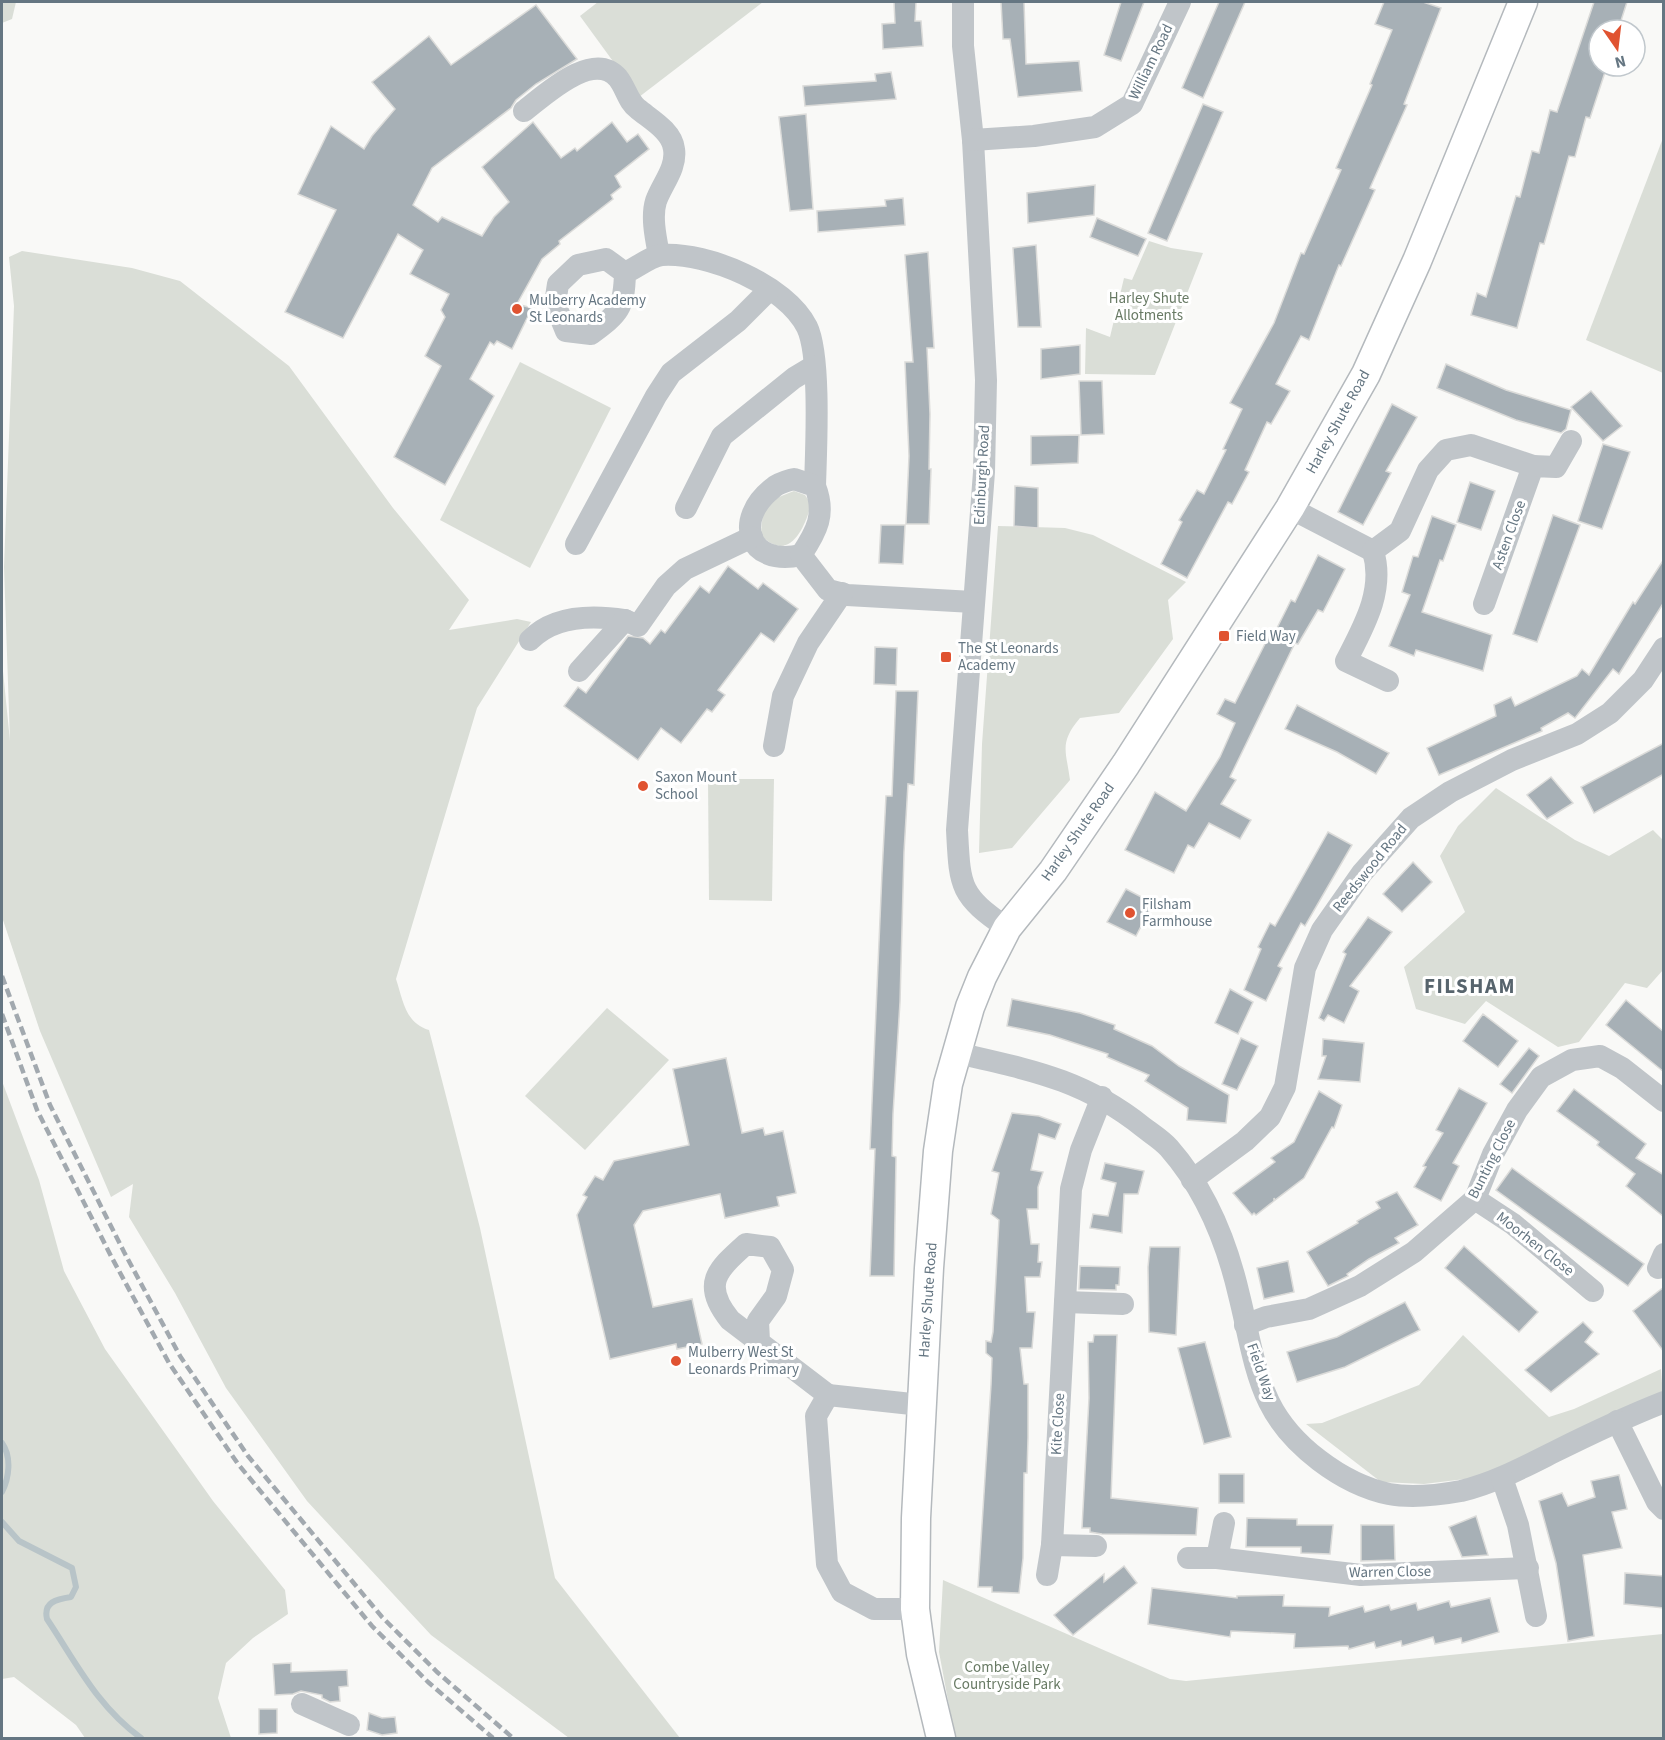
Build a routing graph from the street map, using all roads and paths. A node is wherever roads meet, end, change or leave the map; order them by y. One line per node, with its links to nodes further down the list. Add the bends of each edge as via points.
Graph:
1 (963, 2): 5 (street, Edinburgh Road, via 963,46)
2 (1180, 2): 5 (street, William Road, via 1132,105 1095,127)
3 (1523, 2): 14 (main road, Harley Shute Road, via 1417,261 1366,374)
4 (524, 111): 6 (street, via 581,72 607,70 618,77 634,106 665,130 675,148 670,172 656,202)
5 (973, 140): 20 (street, Edinburgh Road, via 986,380 984,472)
6 (659, 255): 7 (street); 8 (street, via 706,260 745,274)
7 (626, 273)
8 (770, 290): 9 (street, via 789,302 808,328); 16 (street, via 671,374)
9 (814, 366): 12 (street); 13 (street, via 722,436)
10 (1571, 441): 11 (street, via 1556,468)
11 (1533, 466): 17 (street, via 1471,445 1446,450 1428,470 1400,531); 21 (street, Asten Close)
12 (815, 486): 15 (street, via 794,479 774,486 758,502 750,519); 18 (street, via 821,500 821,522)
13 (686, 508)
14 (1290, 508): 17 (street); 28 (main road, Harley Shute Road, via 1126,765 1053,871)
15 (752, 537): 18 (street, via 766,556 784,559); 22 (street, via 685,569 666,586 638,626)
16 (576, 544)
17 (1373, 551): 26 (street, via 1378,582 1366,622 1346,661)
18 (801, 555): 19 (street, via 828,590)
19 (842, 594): 20 (street); 27 (street, via 808,643 783,696)
20 (973, 602): 28 (street, Edinburgh Road, via 957,830 959,872 965,893)
21 (1484, 604)
22 (625, 620): 23 (street, via 566,620 540,629); 25 (street)
23 (530, 640)
24 (1664, 648): 32 (street, Reedswood Road, via 1643,680 1610,713 1577,734 1512,760 1450,792 1411,818 1362,873 1322,930 1305,968 1285,1086 1270,1118 1245,1142)
25 (579, 671)
26 (1388, 681)
27 (774, 746)
28 (1007, 928): 29 (main road, Harley Shute Road, via 982,977)
29 (957, 1053): 30 (street, Field Way, via 1045,1075); 41 (main road, Harley Shute Road, via 938,1151)
30 (1102, 1097): 32 (street, Field Way, via 1169,1147); 35 (street, Kite Close, via 1071,1189)
31 (1664, 1101): 33 (street, Bunting Close, via 1600,1056 1572,1060 1541,1077 1517,1110)
32 (1192, 1180): 37 (street, Field Way, via 1215,1220)
33 (1475, 1199): 34 (street, Moorhen Close, via 1513,1224); 37 (street, Bunting Close, via 1413,1252 1360,1286 1309,1309)
34 (1593, 1291)
35 (1065, 1302): 36 (street); 46 (street, Kite Close)
36 (1123, 1304)
37 (1245, 1325): 43 (street, Field Way, via 1269,1402 1287,1428 1328,1466 1390,1494 1460,1491)
38 (759, 1341): 39 (street)
39 (828, 1395): 41 (street); 52 (street, via 816,1416 827,1564 842,1592 874,1609)
40 (1664, 1402): 42 (street, Field Way)
41 (921, 1405): 52 (main road, Harley Shute Road)
42 (1617, 1421): 43 (street, Field Way); 44 (street)
43 (1502, 1478): 50 (street)
44 (1664, 1509)
45 (1224, 1523): 49 (street)
46 (1052, 1545): 47 (street); 51 (street, Kite Close)
47 (1096, 1546)
48 (1188, 1558): 49 (street, Warren Close)
49 (1217, 1558): 50 (street, Warren Close, via 1361,1575)
50 (1528, 1568): 53 (street)
51 (1047, 1575)
52 (915, 1609): 56 (main road, Harley Shute Road, via 921,1654)
53 (1536, 1616)
54 (302, 1704): 55 (street)
55 (350, 1722)
56 (941, 1738)

